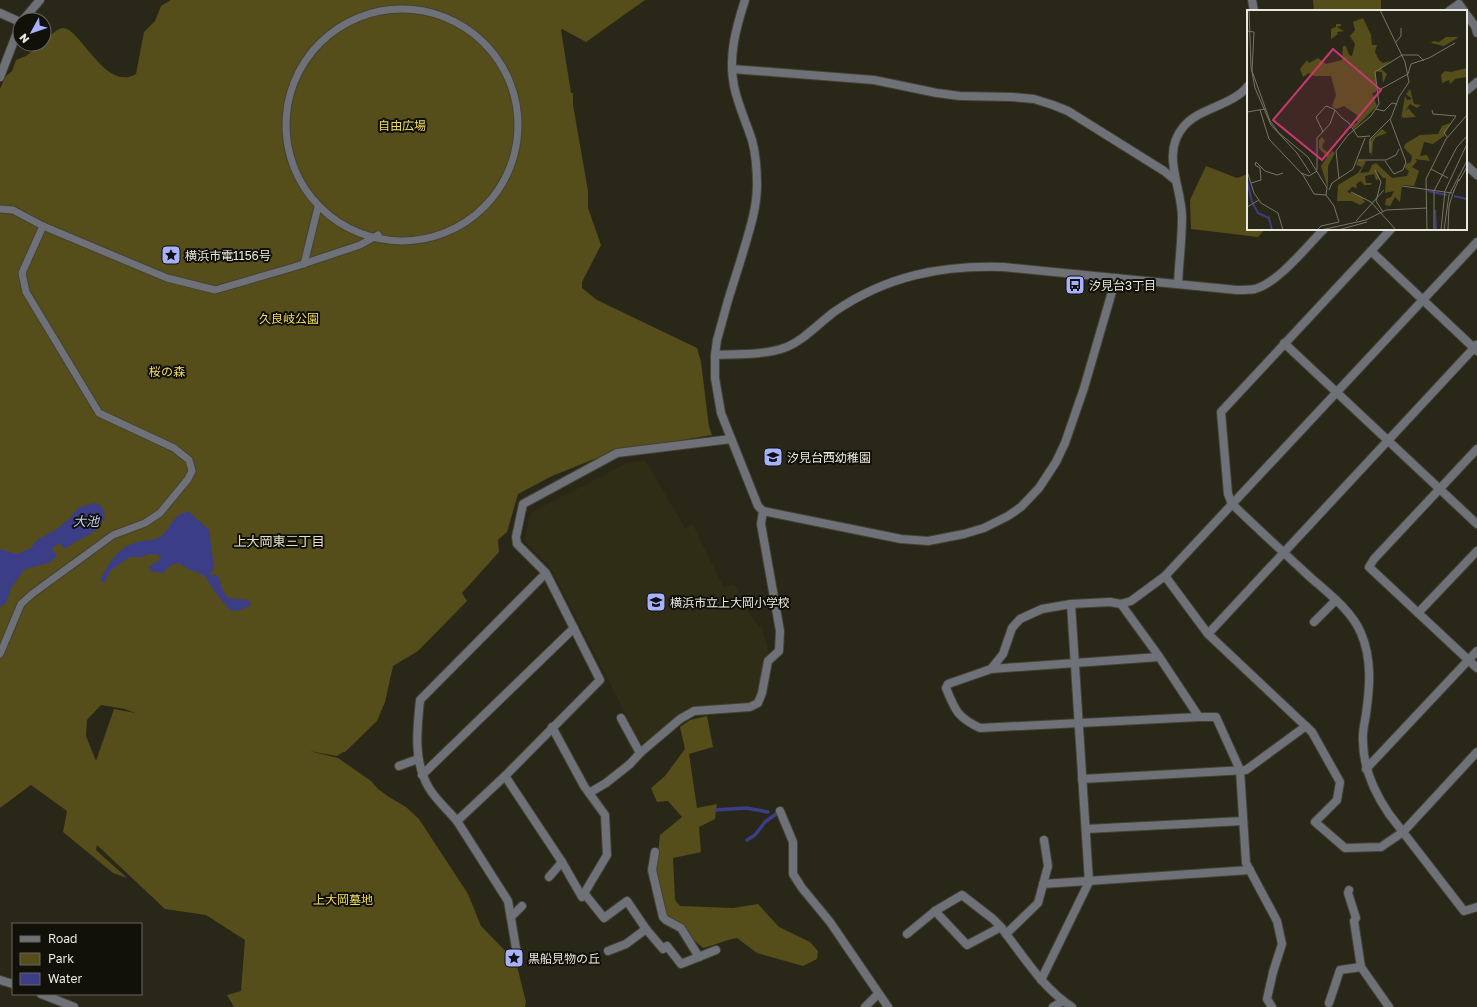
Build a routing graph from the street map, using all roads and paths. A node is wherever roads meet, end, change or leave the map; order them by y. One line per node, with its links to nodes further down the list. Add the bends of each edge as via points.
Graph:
1 (40, 0): 7 (street)
2 (745, 0): 13 (street, via 734,36)
3 (1252, 0): 4 (street)
4 (1254, 10)
5 (1450, 10): 6 (street, via 1459,4)
6 (1463, 10)
7 (30, 12)
8 (0, 13): 10 (street)
9 (1467, 15): 11 (street)
10 (12, 19)
11 (1477, 33)
12 (12, 44): 14 (street)
13 (732, 69): 20 (street, via 867,79 937,94 1034,99 1068,111); 35 (street, via 734,85 752,142 757,187 751,226 725,311)
14 (0, 76)
15 (1477, 82): 17 (street)
16 (1247, 87): 20 (street, via 1234,98 1196,116 1185,125 1174,147 1172,160)
17 (1467, 90)
18 (1467, 166): 19 (street)
19 (1477, 175)
20 (1175, 180): 31 (street, via 1182,216)
21 (318, 207): 26 (street, via 352,227); 26 (street, via 295,175 284,142 284,106 303,62 310,53 333,35 365,18 392,13 412,13 452,23 487,46 509,76 516,92 520,112 518,150 510,171 498,190 483,207 462,224 434,233); 29 (street)
22 (0, 209): 23 (street, via 13,210)
23 (43, 226): 29 (street, via 167,278 215,290); 56 (street, via 22,273 26,292 95,406 100,412 174,448 189,460 192,471 160,513 145,523 113,535 21,604)
24 (1323, 230): 31 (street, via 1273,280 1256,288 1237,290)
25 (1390, 230): 28 (street)
26 (378, 235): 29 (street, via 360,245)
27 (1477, 242): 32 (street)
28 (1371, 251): 32 (street); 33 (street)
29 (304, 264)
30 (1116, 278): 31 (street); 35 (street, via 1003,267 976,266 933,271 872,290 834,312 796,342 784,348); 42 (street, via 1065,443 1039,488 1021,507 1008,516 984,528 964,534 928,540 901,539)
31 (1178, 284)
32 (1423, 300): 34 (street); 36 (street)
33 (1284, 343): 36 (street); 41 (street, via 1221,412 1228,494)
34 (1476, 348): 38 (street)
35 (715, 355): 37 (street, via 717,395)
36 (1336, 392): 38 (street); 41 (street)
37 (731, 439): 42 (street, via 758,506); 46 (street, via 617,452 523,504 516,537 517,544)
38 (1388, 440): 40 (street); 45 (street)
39 (1477, 449): 40 (street)
40 (1440, 489): 43 (street); 51 (street, via 1369,567)
41 (1232, 504): 45 (street); 47 (street)
42 (763, 511): 68 (street, via 761,524 780,631 779,651 768,661 758,703 750,707 694,711 680,719)
43 (1477, 524)
44 (1477, 551): 51 (street)
45 (1284, 552): 48 (street); 54 (street)
46 (546, 573): 53 (street); 69 (street, via 420,700 416,748)
47 (1165, 576): 50 (street, via 1131,601); 54 (street)
48 (1336, 600): 52 (street); 71 (street, via 1361,632 1370,671 1370,690 1362,739)
49 (1071, 604): 50 (street); 59 (street); 61 (street, via 1042,609 1020,619 1012,628 1003,654)
50 (1121, 604): 57 (street)
51 (1418, 613): 58 (street)
52 (1314, 622)
53 (574, 628): 66 (street, via 600,680); 73 (street)
54 (1208, 634): 65 (street)
55 (1477, 650): 58 (street)
56 (0, 654)
57 (1160, 657): 59 (street); 62 (street)
58 (1468, 660): 60 (street); 71 (street)
59 (1075, 663): 61 (street); 64 (street)
60 (1477, 668)
61 (991, 669): 64 (street, via 948,684 946,688 955,709 969,723 980,728)
62 (1199, 717): 64 (street); 72 (street, via 1216,717)
63 (621, 718): 68 (street)
64 (1079, 723): 75 (street)
65 (1306, 726): 72 (street, via 1246,770); 81 (street, via 1312,732 1340,782 1338,800 1315,822 1345,848 1381,848)
66 (552, 727): 74 (street); 76 (street)
67 (1477, 752): 81 (street)
68 (640, 753): 76 (street, via 606,783)
69 (418, 759): 70 (street); 73 (street)
70 (400, 766)
71 (1366, 769): 81 (street, via 1379,799)
72 (1240, 770): 75 (street); 79 (street)
73 (422, 775): 78 (street, via 430,789)
74 (505, 776): 78 (street); 84 (street)
75 (1082, 779): 80 (street)
76 (589, 793): 90 (street, via 605,815 607,855)
77 (780, 811): 107 (street, via 793,842 793,874 830,922)
78 (457, 821): 94 (street, via 508,901)
79 (1243, 821): 80 (street); 85 (street, via 1246,863)
80 (1086, 829): 87 (street)
81 (1403, 832): 92 (street, via 1464,910)
82 (1044, 840): 88 (street, via 1048,866)
83 (655, 852): 101 (street, via 652,870 663,917 681,928)
84 (562, 862): 86 (street); 90 (street, via 582,897)
85 (1250, 870): 87 (street); 116 (street, via 1277,921 1282,944 1267,999)
86 (549, 877)
87 (1089, 882): 88 (street); 105 (street)
88 (1043, 884): 98 (street, via 1038,903)
89 (1349, 890): 103 (street, via 1356,918 1354,921)
90 (584, 893): 96 (street, via 604,918 627,901)
91 (522, 906): 94 (street)
92 (1477, 907)
93 (935, 911): 95 (street, via 962,895); 95 (street, via 967,945); 97 (street)
94 (511, 917): 102 (street)
95 (1000, 927): 98 (street)
96 (646, 929): 100 (street, via 626,944); 101 (street, via 663,949 666,946 681,964)
97 (907, 934)
98 (1006, 934): 105 (street)
99 (716, 950): 101 (street)
100 (608, 951)
101 (699, 957)
102 (518, 960)
103 (1361, 967): 110 (street, via 1340,970); 117 (street)
104 (0, 980): 106 (street)
105 (1041, 980): 109 (street)
106 (12, 984)
107 (878, 994): 112 (street); 113 (street)
108 (44, 995): 111 (street)
109 (1063, 1001): 114 (street); 115 (street)
110 (1329, 1003)
111 (74, 1007)
112 (865, 1007)
113 (888, 1007)
114 (1053, 1007)
115 (1072, 1007)
116 (1272, 1007)
117 (1389, 1007)

